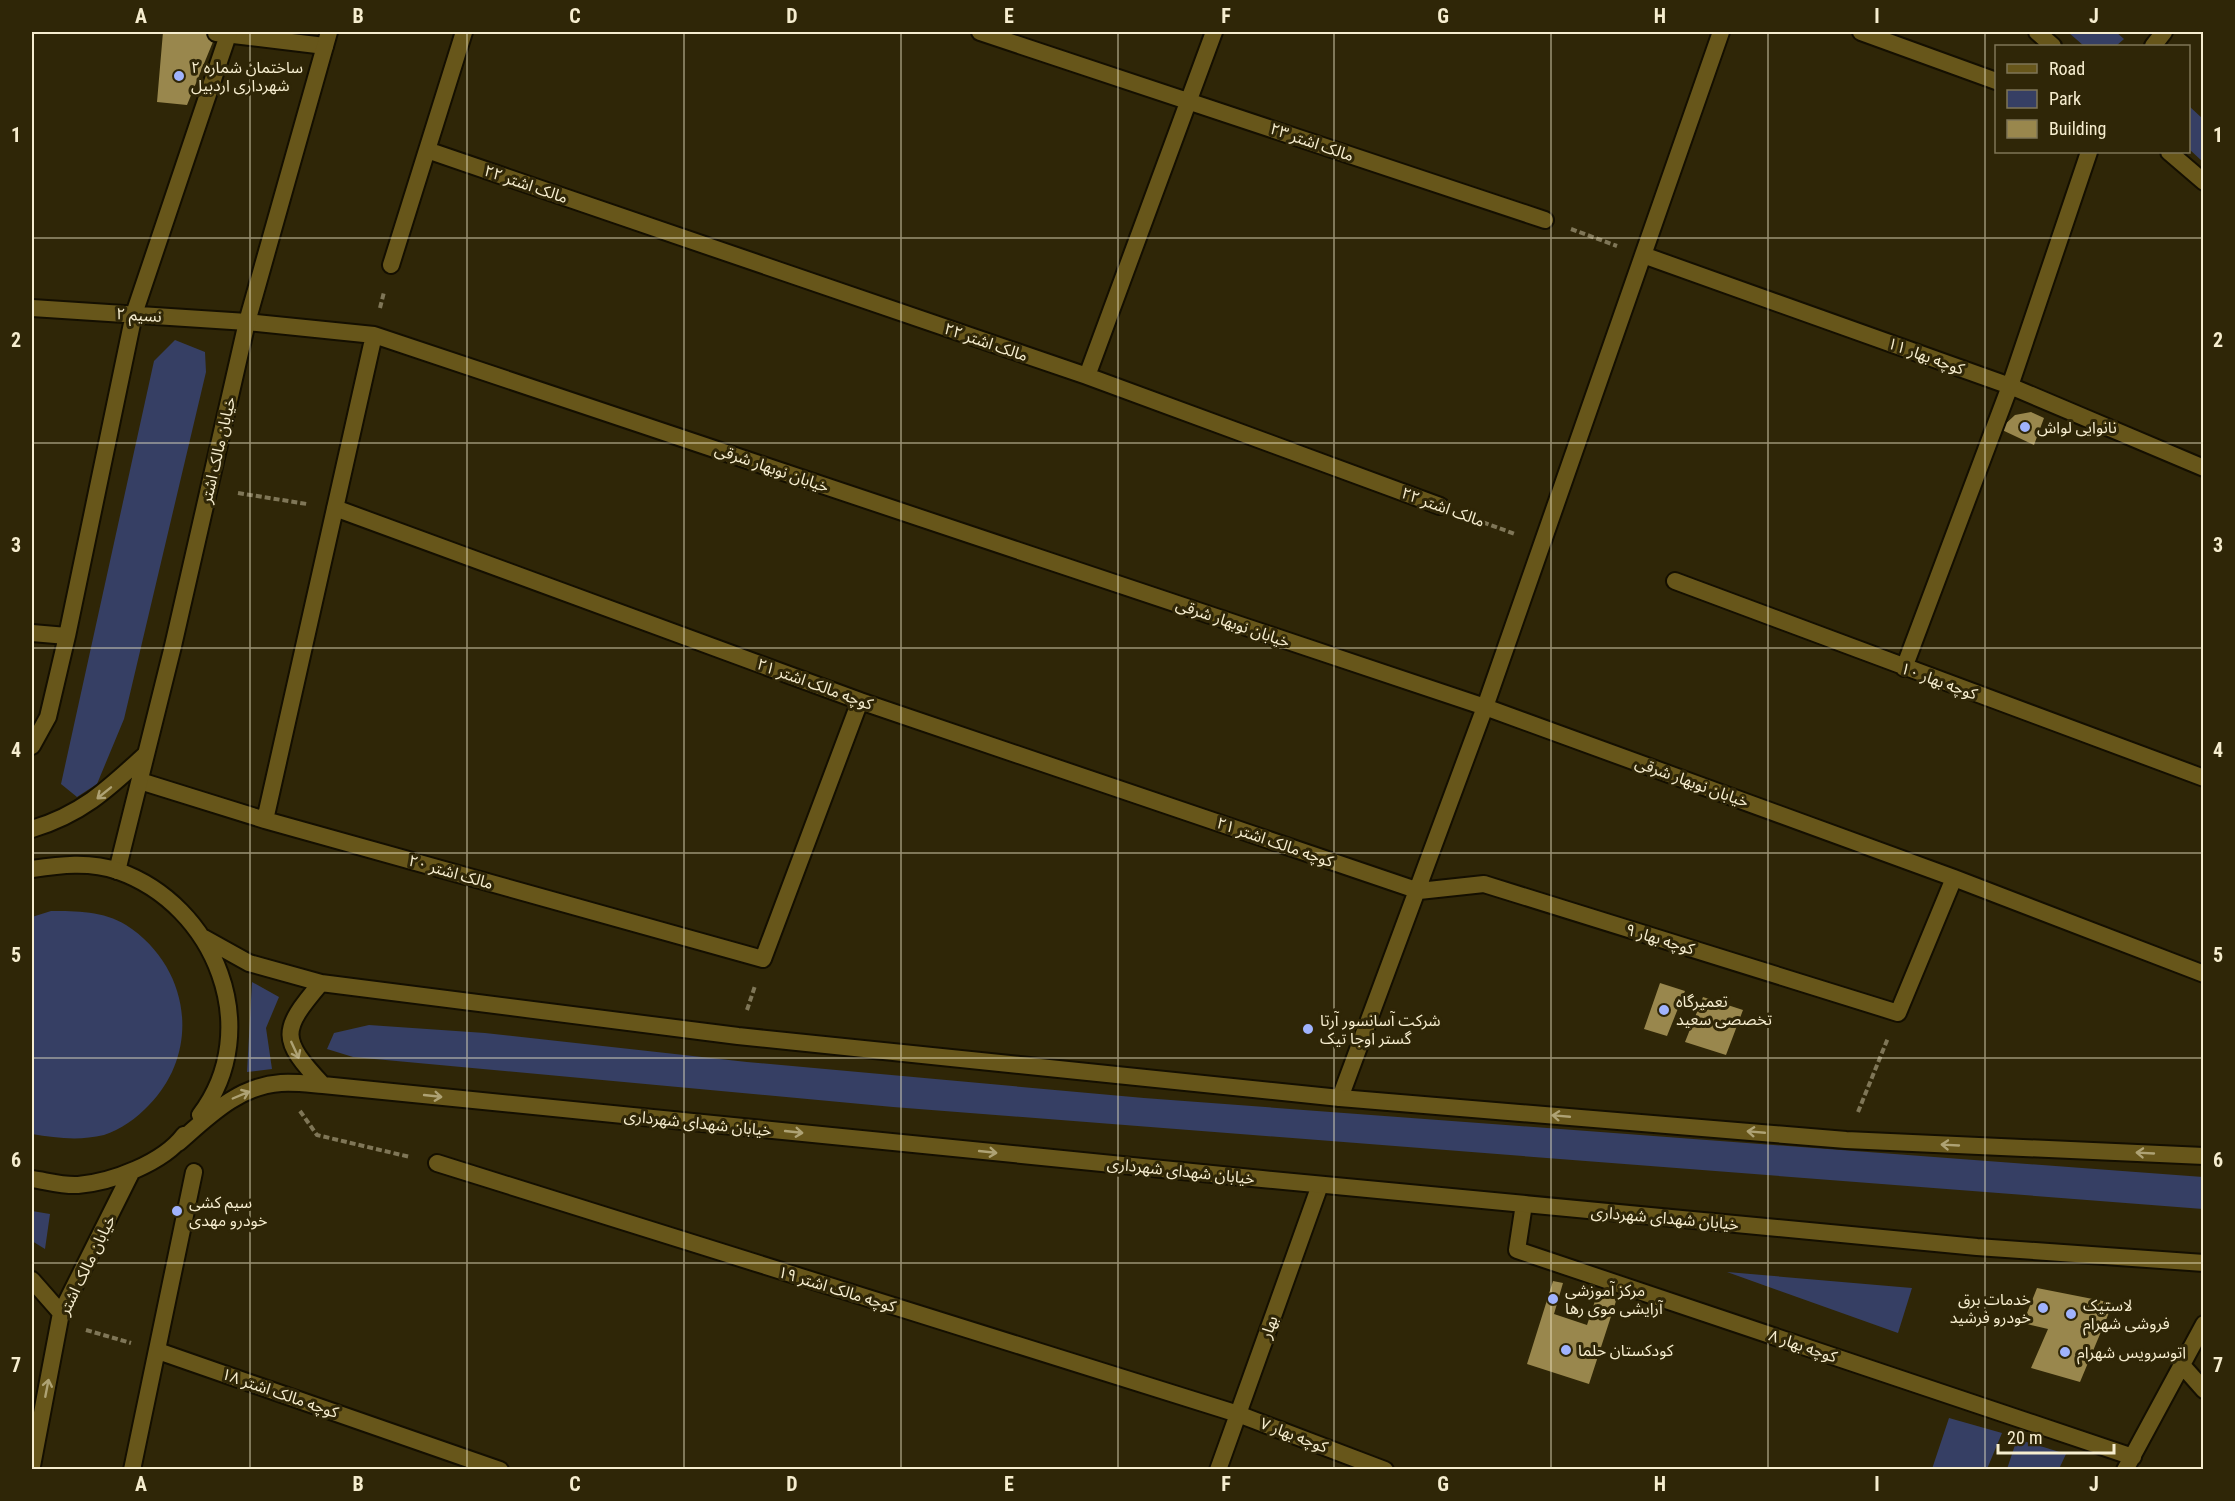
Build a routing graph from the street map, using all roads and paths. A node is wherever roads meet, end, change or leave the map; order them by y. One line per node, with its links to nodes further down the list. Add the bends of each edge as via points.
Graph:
1 (464, 32): 14 (street)
2 (980, 32): 13 (street, مالک اشتر ۲۳)
3 (1214, 32): 13 (street)
4 (1721, 32): 19 (street)
5 (1861, 32): 12 (street)
6 (2037, 32): 10 (street)
7 (2163, 32): 11 (street)
8 (224, 33): 9 (street); 22 (street)
9 (328, 39): 23 (street, خیابان مالک اشتر)
10 (2052, 45)
11 (2154, 45)
12 (1995, 81)
13 (1189, 100): 18 (street, مالک اشتر ۲۳); 25 (street)
14 (427, 150): 20 (street); 25 (street, مالک اشتر ۲۲)
15 (2089, 153): 26 (street)
16 (2170, 153): 17 (street)
17 (2204, 182)
18 (1545, 220): 19 (path)
19 (1643, 255): 26 (street, کوچه بهار ۱۱); 31 (street)
20 (391, 265): 24 (path)
21 (32, 308): 22 (street, نسیم ۲)
22 (134, 314): 23 (street, نسیم ۲); 34 (street)
23 (247, 322): 24 (street, خیابان نوبهار شرقی); 28 (street, خیابان مالک اشتر)
24 (374, 335): 30 (street); 37 (street, خیابان نوبهار شرقی)
25 (1087, 376): 29 (street, مالک اشتر ۲۲)
26 (2010, 386): 27 (street, کوچه بهار ۱۱); 35 (street)
27 (2204, 468)
28 (209, 489): 30 (path); 39 (street, خیابان مالک اشتر)
29 (1440, 506): 31 (path, مالک اشتر ۲۲)
30 (335, 508): 36 (street, کوچه مالک اشتر ۲۱); 42 (street)
31 (1542, 544): 37 (street)
32 (1675, 581): 35 (street, کوچه بهار ۱۰)
33 (32, 633): 34 (street)
34 (67, 636): 38 (street, via 48,717)
35 (1904, 668): 40 (street, کوچه بهار ۱۰)
36 (860, 701): 47 (street, کوچه مالک اشتر ۲۱); 49 (street)
37 (1485, 707): 46 (street, خیابان نوبهار شرقی); 47 (street)
38 (32, 746)
39 (147, 754): 41 (street, خیابان مالک اشتر); 43 (street, one-way to 43, via 100,797 56,822)
40 (2204, 778)
41 (140, 781): 42 (street, مالک اشتر ۲۰); 45 (street, خیابان مالک اشتر)
42 (265, 820): 49 (street, مالک اشتر ۲۰)
43 (32, 829)
44 (32, 869): 45 (street, via 67,863)
45 (117, 871): 48 (street, via 167,897)
46 (1954, 878): 50 (street, خیابان نوبهار شرقی); 52 (street)
47 (1419, 891): 52 (street, کوچه بهار ۹, via 1484,884); 56 (street)
48 (204, 938): 51 (street, via 249,963); 58 (street, via 226,989 229,1046 212,1098)
49 (763, 959): 53 (path)
50 (2204, 974)
51 (321, 983): 53 (street); 55 (street, one-way to 55, via 296,1012 289,1035 297,1056)
52 (1898, 1013): 57 (path)
53 (738, 1036): 56 (street)
54 (280, 1083): 55 (street, خیابان شهدای شهرداری); 58 (street, خیابان شهدای شهرداری, one-way to 54, via 224,1103); 60 (path, via 317,1135)
55 (323, 1085): 64 (street, خیابان شهدای شهرداری, one-way to 64)
56 (1340, 1098): 57 (street, one-way to 56)
57 (1846, 1140): 59 (street, one-way to 57)
58 (178, 1143): 62 (street)
59 (2204, 1156)
60 (437, 1163): 73 (street, کوچه مالک اشتر ۱۹)
61 (194, 1172): 70 (street)
62 (131, 1173): 63 (street, via 77,1185); 68 (street, خیابان مالک اشتر)
63 (32, 1179)
64 (1320, 1185): 65 (street, خیابان شهدای شهرداری); 73 (street, بهار)
65 (1524, 1204): 66 (street, خیابان شهدای شهرداری, via 1977,1247); 74 (street, کوچه بهار ۸, via 1517,1250)
66 (2204, 1263)
67 (32, 1280): 68 (street)
68 (60, 1318): 70 (path); 75 (street, خیابان مالک اشتر, one-way to 68)
69 (2204, 1324): 71 (street)
70 (158, 1351): 76 (street); 77 (street, کوچه مالک اشتر ۱۸)
71 (2181, 1364): 72 (street); 74 (street)
72 (2204, 1390)
73 (1238, 1414): 78 (street, بهار); 79 (street, کوچه بهار ۷)
74 (2129, 1463)
75 (32, 1466)
76 (132, 1470)
77 (500, 1470)
78 (1218, 1470)
79 (1385, 1470)

